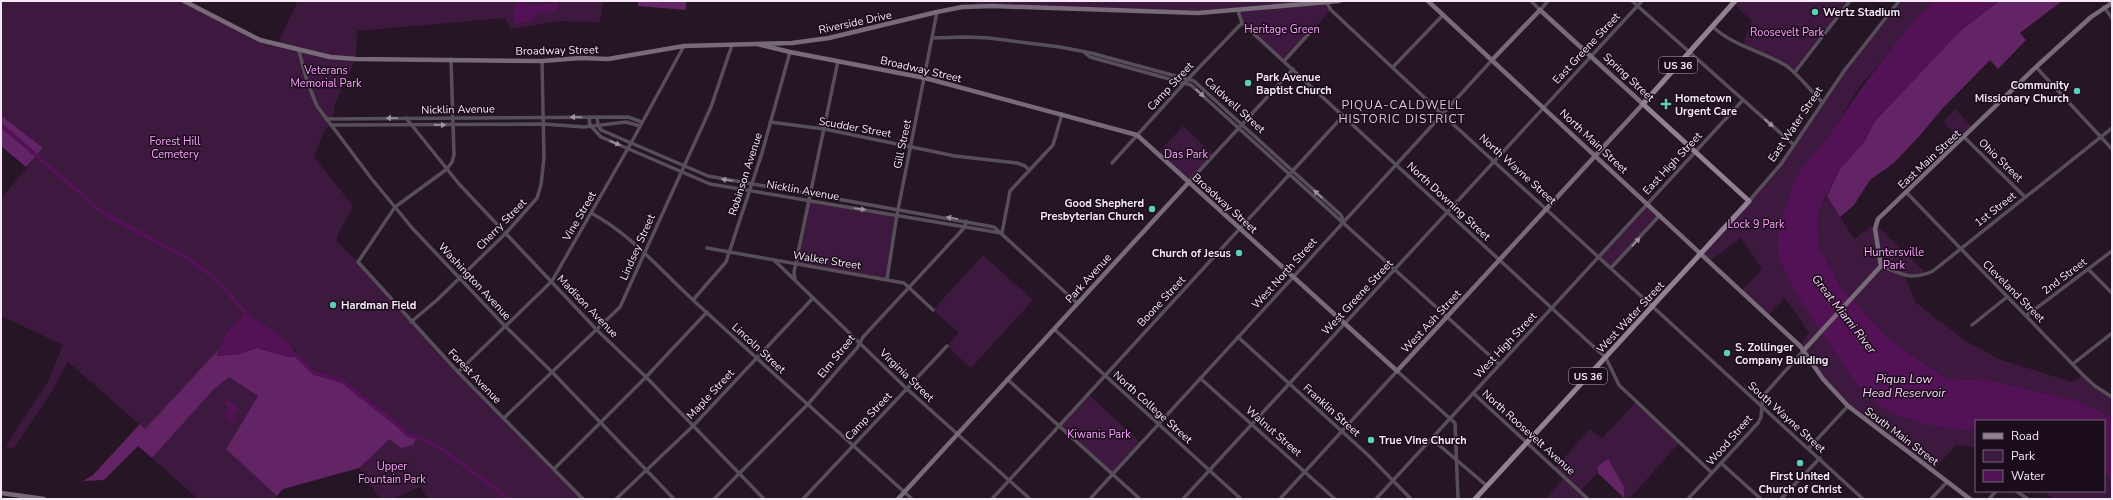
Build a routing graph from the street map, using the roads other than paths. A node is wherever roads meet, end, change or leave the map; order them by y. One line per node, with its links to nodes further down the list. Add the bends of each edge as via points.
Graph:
1 (184, 1): 28 (street, Broadway Street, via 260,40)
2 (1339, 1): 10 (street, Riverside Drive)
3 (1428, 1): 18 (street, North Main Street)
4 (1531, 1): 15 (street, Spring Street)
5 (1548, 1): 15 (street)
6 (1632, 1): 13 (street)
7 (1642, 1): 13 (street, East Greene Street)
8 (1850, 1): 40 (street)
9 (1900, 1): 46 (street, East Water Street)
10 (1327, 2): 16 (street, Riverside Drive); 37 (street, North Wayne Street, via 1331,10)
11 (1733, 2): 21 (main road, US 36)
12 (2112, 3): 14 (street, East Main Street)
13 (1637, 6): 30 (street); 31 (street, East Greene Street)
14 (2104, 7): 19 (street); 38 (street, East Main Street)
15 (1540, 10): 31 (street, Spring Street); 33 (street)
16 (1238, 11): 17 (street, Riverside Drive, via 1198,13 992,6 962,7); 20 (street, North Downing Street)
17 (937, 12): 23 (street, Gill Street); 24 (street, Riverside Drive, via 852,34)
18 (1443, 15): 33 (street, North Main Street); 37 (street)
19 (2112, 18)
20 (1242, 23): 36 (street, North Downing Street); 43 (street, Camp Street)
21 (1713, 27): 30 (main road, US 36); 40 (street, via 1731,40)
22 (1314, 28): 36 (street)
23 (932, 38): 41 (street, Caldwell Street, via 989,38 1060,47 1091,53); 42 (street, Gill Street)
24 (792, 43): 25 (street, Riverside Drive); 29 (street, Robinson Avenue)
25 (757, 44): 26 (street, Broadway Street); 29 (street, Broadway Street)
26 (732, 45): 27 (street, Broadway Street); 84 (street, Lindsey Street, via 710,107)
27 (684, 46): 34 (street, Broadway Street, via 616,58); 58 (street, Vine Street)
28 (299, 51): 32 (street, Broadway Street, via 356,59); 57 (street, Washington Avenue, via 306,81)
29 (790, 52): 35 (street, Broadway Street); 59 (street, Robinson Avenue)
30 (1690, 52): 45 (street); 47 (main road, US 36)
31 (1591, 56): 47 (street, Spring Street); 48 (street, East Greene Street)
32 (451, 59): 34 (street, Broadway Street); 56 (street)
33 (1492, 60): 48 (street, North Main Street); 50 (street, West North Street)
34 (542, 61): 52 (street, Cherry Street)
35 (838, 61): 42 (street, Broadway Street); 70 (street)
36 (1284, 61): 39 (street, North Downing Street)
37 (1394, 67): 50 (street, North Wayne Street)
38 (2036, 67): 72 (street, East Main Street); 73 (street)
39 (1293, 69): 51 (street, North Downing Street); 61 (street, Park Avenue)
40 (1794, 72): 46 (street)
41 (1159, 74): 43 (street, Caldwell Street); 44 (street, Caldwell Street)
42 (925, 78): 49 (street, Broadway Street); 76 (street, Gill Street)
43 (1188, 79): 44 (street, Camp Street); 61 (street, Caldwell Street, via 1194,81)
44 (1184, 83): 68 (street, Caldwell Street, one-way to 68, via 1191,85); 71 (street, Camp Street)
45 (1743, 100): 75 (street, one-way to 75); 79 (street, East High Street)
46 (1822, 102): 75 (street, East Water Street)
47 (1643, 104): 79 (main road, Spring Street); 80 (street, West Ash Street)
48 (1544, 108): 80 (street, North Main Street); 81 (street, West Greene Street)
49 (1062, 114): 71 (street, Broadway Street); 86 (street, via 1053,145)
50 (1442, 114): 81 (street, North Wayne Street); 83 (street, West North Street)
51 (1343, 116): 83 (street, North Downing Street); 88 (street, Boone Street)
52 (543, 117): 53 (street, Nicklin Avenue, one-way to 52); 56 (street, Nicklin Avenue); 60 (street, Cherry Street)
53 (589, 117): 54 (street, Nicklin Avenue); 65 (street)
54 (597, 117): 58 (street, Nicklin Avenue, via 628,117); 66 (street)
55 (406, 118): 56 (street, Nicklin Avenue); 57 (street, Nicklin Avenue, one-way to 57); 63 (street, Madison Avenue)
56 (452, 118): 64 (street)
57 (326, 119): 62 (street, Washington Avenue)
58 (642, 122): 67 (street, Vine Street)
59 (770, 122): 70 (street, Scudder Street); 91 (street, Robinson Avenue)
60 (544, 124): 64 (street, Nicklin Avenue); 65 (street, Nicklin Avenue, via 584,127); 110 (street, Cherry Street, via 544,158 539,192 533,204)
61 (1243, 124): 68 (street, Park Avenue); 88 (street, Caldwell Street)
62 (331, 125): 63 (street, Nicklin Avenue); 99 (street, Washington Avenue)
63 (411, 125): 64 (street, Nicklin Avenue, one-way to 64); 85 (street, Madison Avenue)
64 (453, 125): 85 (street, via 454,156)
65 (590, 125): 66 (street, Nicklin Avenue); 77 (street, Nicklin Avenue, one-way to 77, via 601,137)
66 (598, 125): 67 (street, Nicklin Avenue, via 626,122); 74 (street, Nicklin Avenue, via 601,130)
67 (640, 126): 74 (street, Vine Street)
68 (1239, 128): 89 (street, Caldwell Street); 90 (street, Park Avenue)
69 (2112, 128): 73 (street, 1st Street)
70 (824, 130): 76 (street, Scudder Street); 94 (street)
71 (1137, 135): 82 (street, Camp Street); 90 (street, Broadway Street)
72 (1964, 137): 93 (street, East Main Street); 95 (street, Ohio Street)
73 (2101, 138): 78 (street); 95 (street, 1st Street)
74 (631, 143): 77 (street, Vine Street); 84 (street, Nicklin Avenue)
75 (1794, 145): 97 (street, East Water Street)
76 (911, 146): 86 (street, Scudder Street, via 955,156 1017,163); 100 (street, Gill Street)
77 (628, 148): 87 (street, Nicklin Avenue); 103 (street, Vine Street)
78 (2112, 149)
79 (1695, 152): 97 (main road, Spring Street); 98 (street, East High Street)
80 (1596, 155): 98 (street, North Main Street); 101 (street, West Ash Street)
81 (1494, 161): 101 (street, North Wayne Street); 102 (street, West Greene Street)
82 (1112, 163)
83 (1396, 165): 102 (street, North Downing Street); 107 (street, West North Street)
84 (683, 166): 87 (street, Lindsey Street); 91 (street, Nicklin Avenue, one-way to 84, via 708,176)
85 (447, 169): 99 (street); 110 (street, Madison Avenue)
86 (1029, 170): 111 (street, via 1010,191)
87 (680, 171): 92 (street, Nicklin Avenue, via 710,184); 116 (street, Lindsey Street)
88 (1293, 171): 89 (street, Boone Street); 107 (street, Caldwell Street, one-way to 88, via 1341,215)
89 (1290, 175): 107 (street, Caldwell Street, via 1337,219); 109 (street, Boone Street)
90 (1189, 182): 109 (street, Broadway Street); 137 (street, Park Avenue)
91 (752, 184): 92 (street, Robinson Avenue); 94 (street, Nicklin Avenue)
92 (750, 189): 96 (street, Nicklin Avenue); 115 (street, Robinson Avenue)
93 (1906, 192): 113 (street, Cleveland Street); 122 (street, East Main Street, via 1878,218 1875,224)
94 (810, 193): 96 (street); 100 (street, Nicklin Avenue)
95 (2026, 197): 113 (street, 1st Street)
96 (808, 200): 104 (street, Nicklin Avenue, one-way to 104); 121 (street)
97 (1749, 201): 117 (main road, East Water Street / US 36)
98 (1647, 203): 105 (street, North Main Street); 118 (street, West High Street)
99 (395, 207): 127 (street, Washington Avenue, via 413,230); 144 (street, Forest Avenue, via 358,262)
100 (898, 208): 104 (street, Gill Street); 106 (street, Nicklin Avenue, one-way to 100)
101 (1547, 208): 118 (street, North Wayne Street); 120 (street, West Ash Street)
102 (1447, 212): 120 (street, North Downing Street); 125 (street, West Greene Street)
103 (591, 213): 116 (street, Lincoln Street, via 606,221); 130 (street, Vine Street)
104 (897, 215): 108 (street, Nicklin Avenue); 128 (street, Gill Street)
105 (1660, 215): 117 (street, North Main Street); 123 (street, one-way to 105)
106 (966, 220): 108 (street); 111 (street, Nicklin Avenue, via 994,227)
107 (1344, 222): 125 (street, Caldwell Street); 126 (street, West North Street)
108 (965, 227): 111 (street, Nicklin Avenue); 131 (street, Elm Street)
109 (1240, 229): 126 (street, Broadway Street); 163 (street, Boone Street)
110 (506, 233): 127 (street, Cherry Street); 130 (street, Madison Avenue)
111 (1002, 233): 137 (street, Nicklin Avenue)
112 (707, 248): 115 (street, Walker Street)
113 (1959, 249): 122 (street, 1st Street, via 1933,271 1920,277 1905,276); 134 (street, Cleveland Street)
114 (2112, 250): 124 (street, 2nd Street)
115 (729, 252): 119 (street, Walker Street); 136 (street, Robinson Avenue, via 720,270)
116 (644, 253): 136 (street, Lincoln Street); 149 (street, Lindsey Street, via 620,307)
117 (1702, 253): 133 (street, North Main Street); 138 (main road, West Water Street / US 36)
118 (1599, 256): 123 (street, North Wayne Street); 139 (street, West High Street)
119 (774, 260): 121 (street, Walker Street); 129 (street, Virginia Street)
120 (1500, 260): 139 (street, North Downing Street); 143 (street, West Ash Street)
121 (796, 264): 128 (street, Walker Street); 129 (street)
122 (1881, 266): 155 (street)
123 (1611, 268): 138 (street, North Wayne Street)
124 (2088, 269): 132 (street); 142 (street, 2nd Street)
125 (1394, 270): 143 (street, Caldwell Street); 145 (street, West Greene Street)
126 (1293, 277): 145 (street, Broadway Street); 151 (street, West North Street)
127 (460, 278): 144 (street, Cherry Street); 147 (street, Washington Avenue)
128 (887, 279): 131 (street, Walker Street, via 904,283)
129 (796, 281): 135 (street, Virginia Street)
130 (552, 282): 147 (street, Vine Street); 149 (street, Madison Avenue)
131 (909, 287): 140 (street, Walker Street); 152 (street, Elm Street)
132 (2112, 293)
133 (1748, 295): 155 (street, South Main Street)
134 (2007, 297): 142 (street, Cleveland Street); 146 (street)
135 (812, 298): 152 (street, Virginia Street); 156 (street, Maple Street)
136 (694, 300): 141 (street, Lincoln Street)
137 (1077, 303): 148 (street, Park Avenue)
138 (1653, 307): 154 (street, North Wayne Street); 157 (main road, West Water Street / US 36)
139 (1552, 308): 157 (street, North Downing Street); 158 (street, West High Street)
140 (934, 310)
141 (707, 312): 156 (street, Lincoln Street); 164 (street)
142 (2026, 316): 159 (street, Cleveland Street)
143 (1447, 317): 158 (street, Caldwell Street); 160 (street, West Ash Street)
144 (411, 322): 161 (street, Forest Avenue)
145 (1345, 324): 160 (street, Broadway Street); 167 (street, West Greene Street)
146 (1972, 325)
147 (504, 326): 161 (street, Vine Street); 162 (street, Washington Avenue)
148 (1054, 329): 163 (street, North College Street); 166 (street, Park Avenue)
149 (597, 330): 162 (street, Lindsey Street); 164 (street, Madison Avenue)
150 (2112, 333): 159 (street)
151 (1238, 337): 165 (street, West North Street); 167 (street, Franklin Street)
152 (861, 342): 168 (street, Virginia Street); 171 (street, Elm Street)
153 (947, 346): 168 (street, Camp Street)
154 (1698, 348): 172 (street, South Wayne Street)
155 (1804, 350): 172 (street, Wood Street, via 1768,389 1763,396); 173 (street, South Main Street, via 1823,379)
156 (756, 358): 171 (street, Lincoln Street); 179 (street, Maple Street)
157 (1606, 358): 184 (main road, West Water Street / US 36); 194 (street, North Downing Street, via 1619,385)
158 (1499, 364): 169 (street, West High Street)
159 (2074, 364): 170 (street, Cleveland Street, via 2096,386)
160 (1397, 371): 175 (street, Broadway Street); 181 (street, West Ash Street)
161 (458, 372): 174 (street, Forest Avenue)
162 (553, 373): 174 (street, Lindsey Street); 176 (street, Washington Avenue)
163 (1105, 376): 177 (street, North College Street); 180 (street, Boone Street)
164 (646, 377): 176 (street); 179 (street, Madison Avenue)
165 (1200, 378): 177 (street, West North Street); 178 (street, Walnut Street)
166 (1007, 379): 180 (street); 182 (street, Park Avenue)
167 (1290, 383): 178 (street, West Greene Street); 181 (street, Franklin Street)
168 (906, 388): 182 (street, Virginia Street); 185 (street, Camp Street)
169 (1473, 393): 175 (street, West High Street); 184 (street, North Roosevelt Avenue)
170 (2112, 397)
171 (808, 404): 185 (street, Lincoln Street); 195 (street, Elm Street)
172 (1762, 405): 186 (street, South Wayne Street); 189 (street, Wood Street, via 1758,423)
173 (1848, 406): 186 (street); 199 (street, South Main Street)
174 (504, 418): 190 (street, Forest Avenue)
175 (1450, 419): 183 (street, West High Street); 188 (street, Broadway Street, via 1456,423)
176 (600, 422): 190 (street); 191 (street, Washington Avenue)
177 (1158, 424): 192 (street, North College Street); 196 (street, West North Street)
178 (1252, 424): 192 (street, West Greene Street); 193 (street, Walnut Street)
179 (693, 426): 191 (street, Maple Street); 195 (street, Madison Avenue)
180 (1059, 427): 196 (street); 197 (street, Boone Street)
181 (1342, 431): 193 (street, West Ash Street); 198 (street, Franklin Street)
182 (957, 434): 197 (street, Virginia Street); 201 (street, Park Avenue)
183 (1432, 439): 188 (street); 198 (street, West High Street)
184 (1527, 442): 200 (main road, West Water Street / US 36); 225 (street, North Roosevelt Avenue)
185 (852, 445): 201 (street, Lincoln Street); 210 (street, Camp Street)
186 (1809, 448): 187 (street, South Wayne Street)
187 (1820, 458): 228 (street); 229 (street, South Wayne Street)
188 (1458, 462): 200 (street); 223 (street, Broadway Street)
189 (1722, 463): 194 (street, Wood Street); 227 (street)
190 (554, 469): 205 (street, Forest Avenue)
191 (647, 470): 206 (street, Maple Street); 207 (street, Washington Avenue)
192 (1210, 470): 217 (street, West Greene Street); 218 (street, North College Street)
193 (1306, 471): 219 (street, West Ash Street); 220 (street, Walnut Street)
194 (1712, 473): 226 (street, Wood Street)
195 (739, 474): 208 (street, Elm Street); 209 (street, Madison Avenue)
196 (1112, 474): 215 (street, West North Street); 216 (street)
197 (1010, 480): 213 (street, Boone Street); 214 (street, Virginia Street)
198 (1393, 481): 221 (street, West High Street); 222 (street, Franklin Street)
199 (1947, 482): 230 (street); 231 (street, South Main Street)
200 (1487, 486): 224 (main road, West Water Street / US 36)
201 (904, 492): 211 (street, Park Avenue); 212 (street, Lincoln Street)
202 (2018, 492): 232 (street)
203 (1, 493): 204 (street)
204 (44, 499)
205 (583, 499)
206 (616, 499)
207 (674, 499)
208 (714, 499)
209 (764, 499)
210 (803, 499)
211 (898, 499)
212 (912, 499)
213 (992, 499)
214 (1030, 499)
215 (1090, 499)
216 (1140, 499)
217 (1184, 499)
218 (1241, 499)
219 (1280, 499)
220 (1335, 499)
221 (1376, 499)
222 (1411, 499)
223 (1458, 499)
224 (1475, 499)
225 (1588, 499)
226 (1688, 499)
227 (1761, 499)
228 (1781, 499)
229 (1864, 499)
230 (1931, 499)
231 (1970, 499)
232 (2028, 499)

